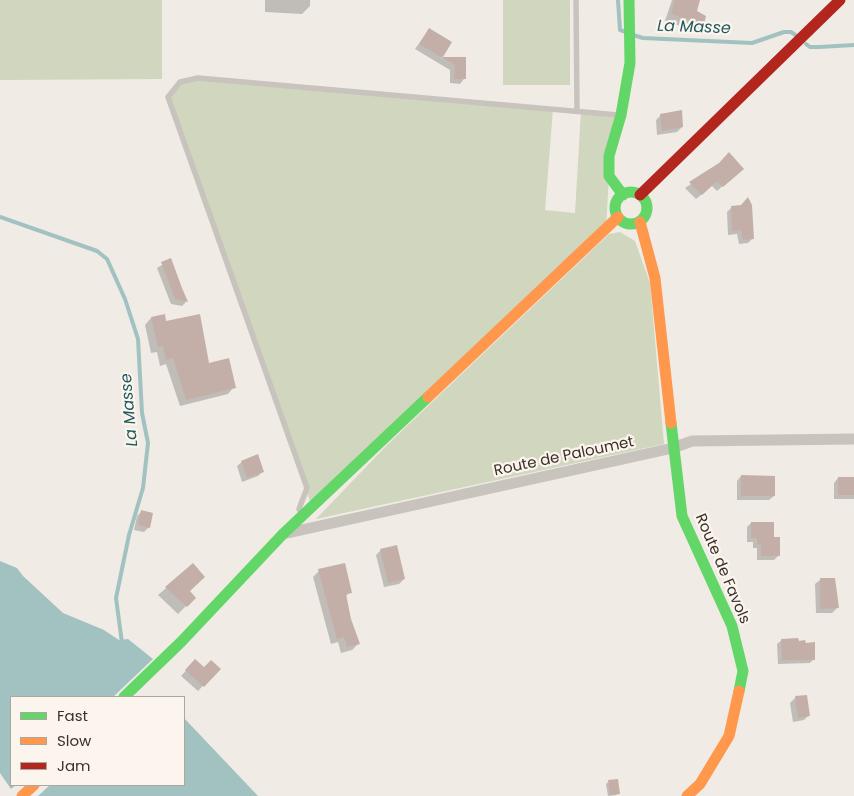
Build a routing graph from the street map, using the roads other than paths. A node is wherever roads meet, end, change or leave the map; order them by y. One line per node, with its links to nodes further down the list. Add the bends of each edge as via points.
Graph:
1 (576, 0): 4 (lane)
2 (629, 0): 5 (street, via 630,63)
3 (840, 0): 7 (street)
4 (576, 111): 5 (lane); 12 (lane, via 198,78 180,82 168,98 307,488 299,508)
5 (621, 115): 6 (street, via 609,156 609,176)
6 (623, 195): 7 (street, via 632,192); 8 (street, via 616,203)
7 (640, 195): 9 (street, via 647,208)
8 (618, 217): 9 (street, via 631,224); 12 (street)
9 (640, 222): 11 (street, Route de Favols, via 655,278)
10 (854, 439): 11 (street, Route de Paloumet, via 692,442)
11 (673, 448): 13 (street, Route de Paloumet); 17 (street, Route de Favols, via 682,516 732,626 743,671 729,736 700,784)
12 (302, 517): 13 (street)
13 (284, 534): 14 (street)
14 (125, 696)
15 (33, 786): 16 (street)
16 (22, 796)
17 (687, 796)

